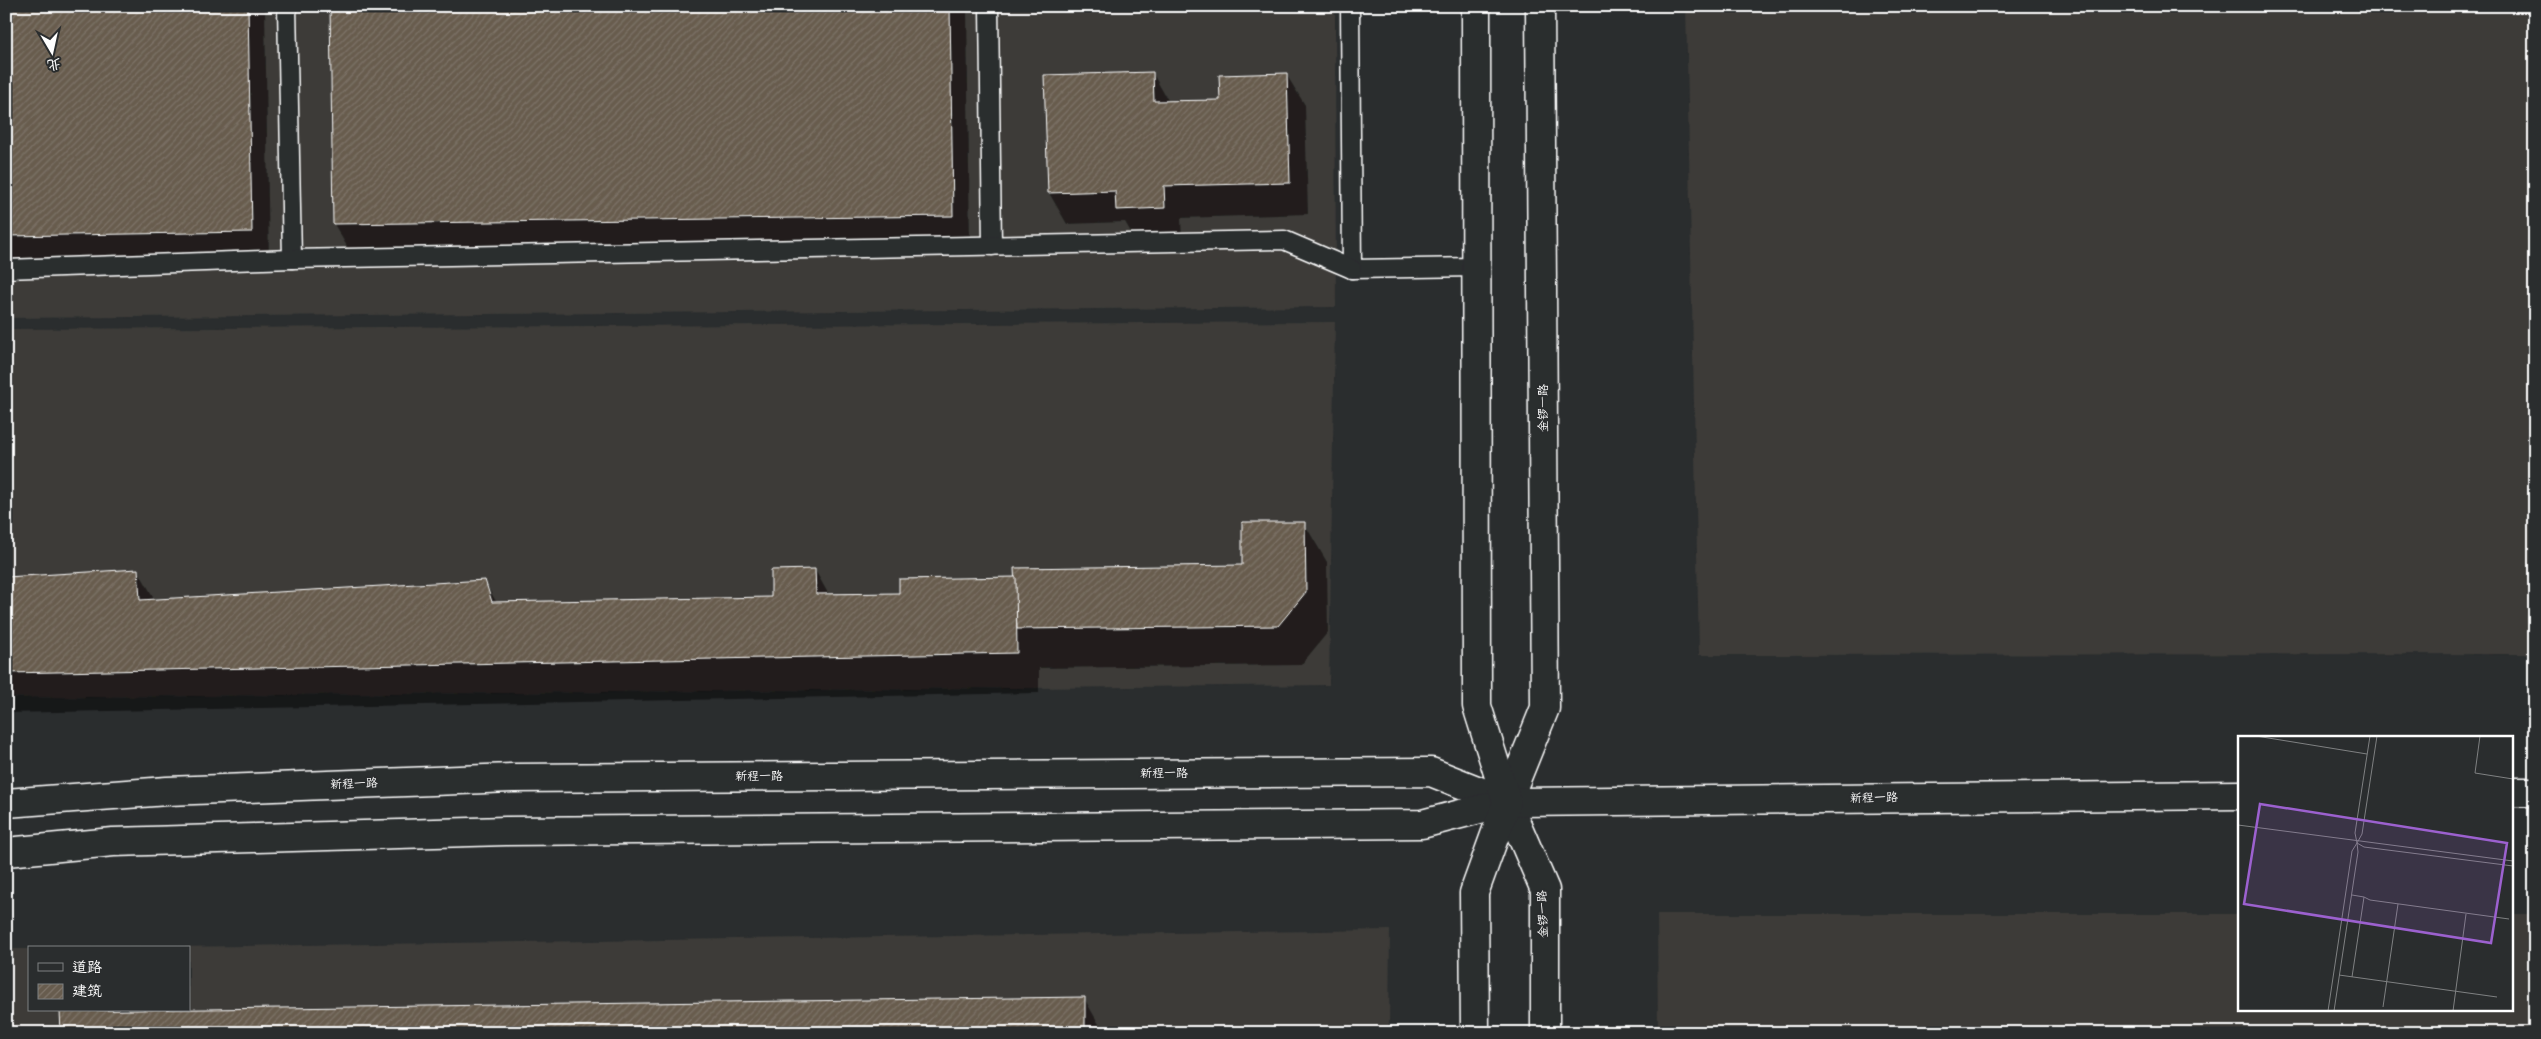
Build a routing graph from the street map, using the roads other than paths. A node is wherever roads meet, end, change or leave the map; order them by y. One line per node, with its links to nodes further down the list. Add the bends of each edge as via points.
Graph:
1 (287, 6): 7 (lane)
2 (989, 6): 6 (lane)
3 (1350, 6): 10 (lane)
4 (1476, 6): 8 (main road, 金锣一路)
5 (1540, 6): 14 (main road, 金锣一路, via 1545,708)
6 (992, 246): 7 (lane); 10 (lane, via 1284,240)
7 (292, 258): 9 (lane)
8 (1476, 267): 10 (lane); 14 (main road, 金锣一路, via 1477,706)
9 (6, 269)
10 (1352, 269)
11 (2514, 792): 12 (main road)
12 (2535, 792)
13 (2238, 795): 14 (main road, 新程一路)
14 (1508, 802): 15 (main road, 新程一路, via 1431,772 1421,772 512,778 167,790); 16 (main road, 新程一路, via 1422,824 506,831 113,842); 17 (main road, 金锣一路, via 1474,893); 18 (main road, 金锣一路, via 1545,890)
15 (6, 803)
16 (6, 852)
17 (1474, 1033)
18 (1545, 1033)

